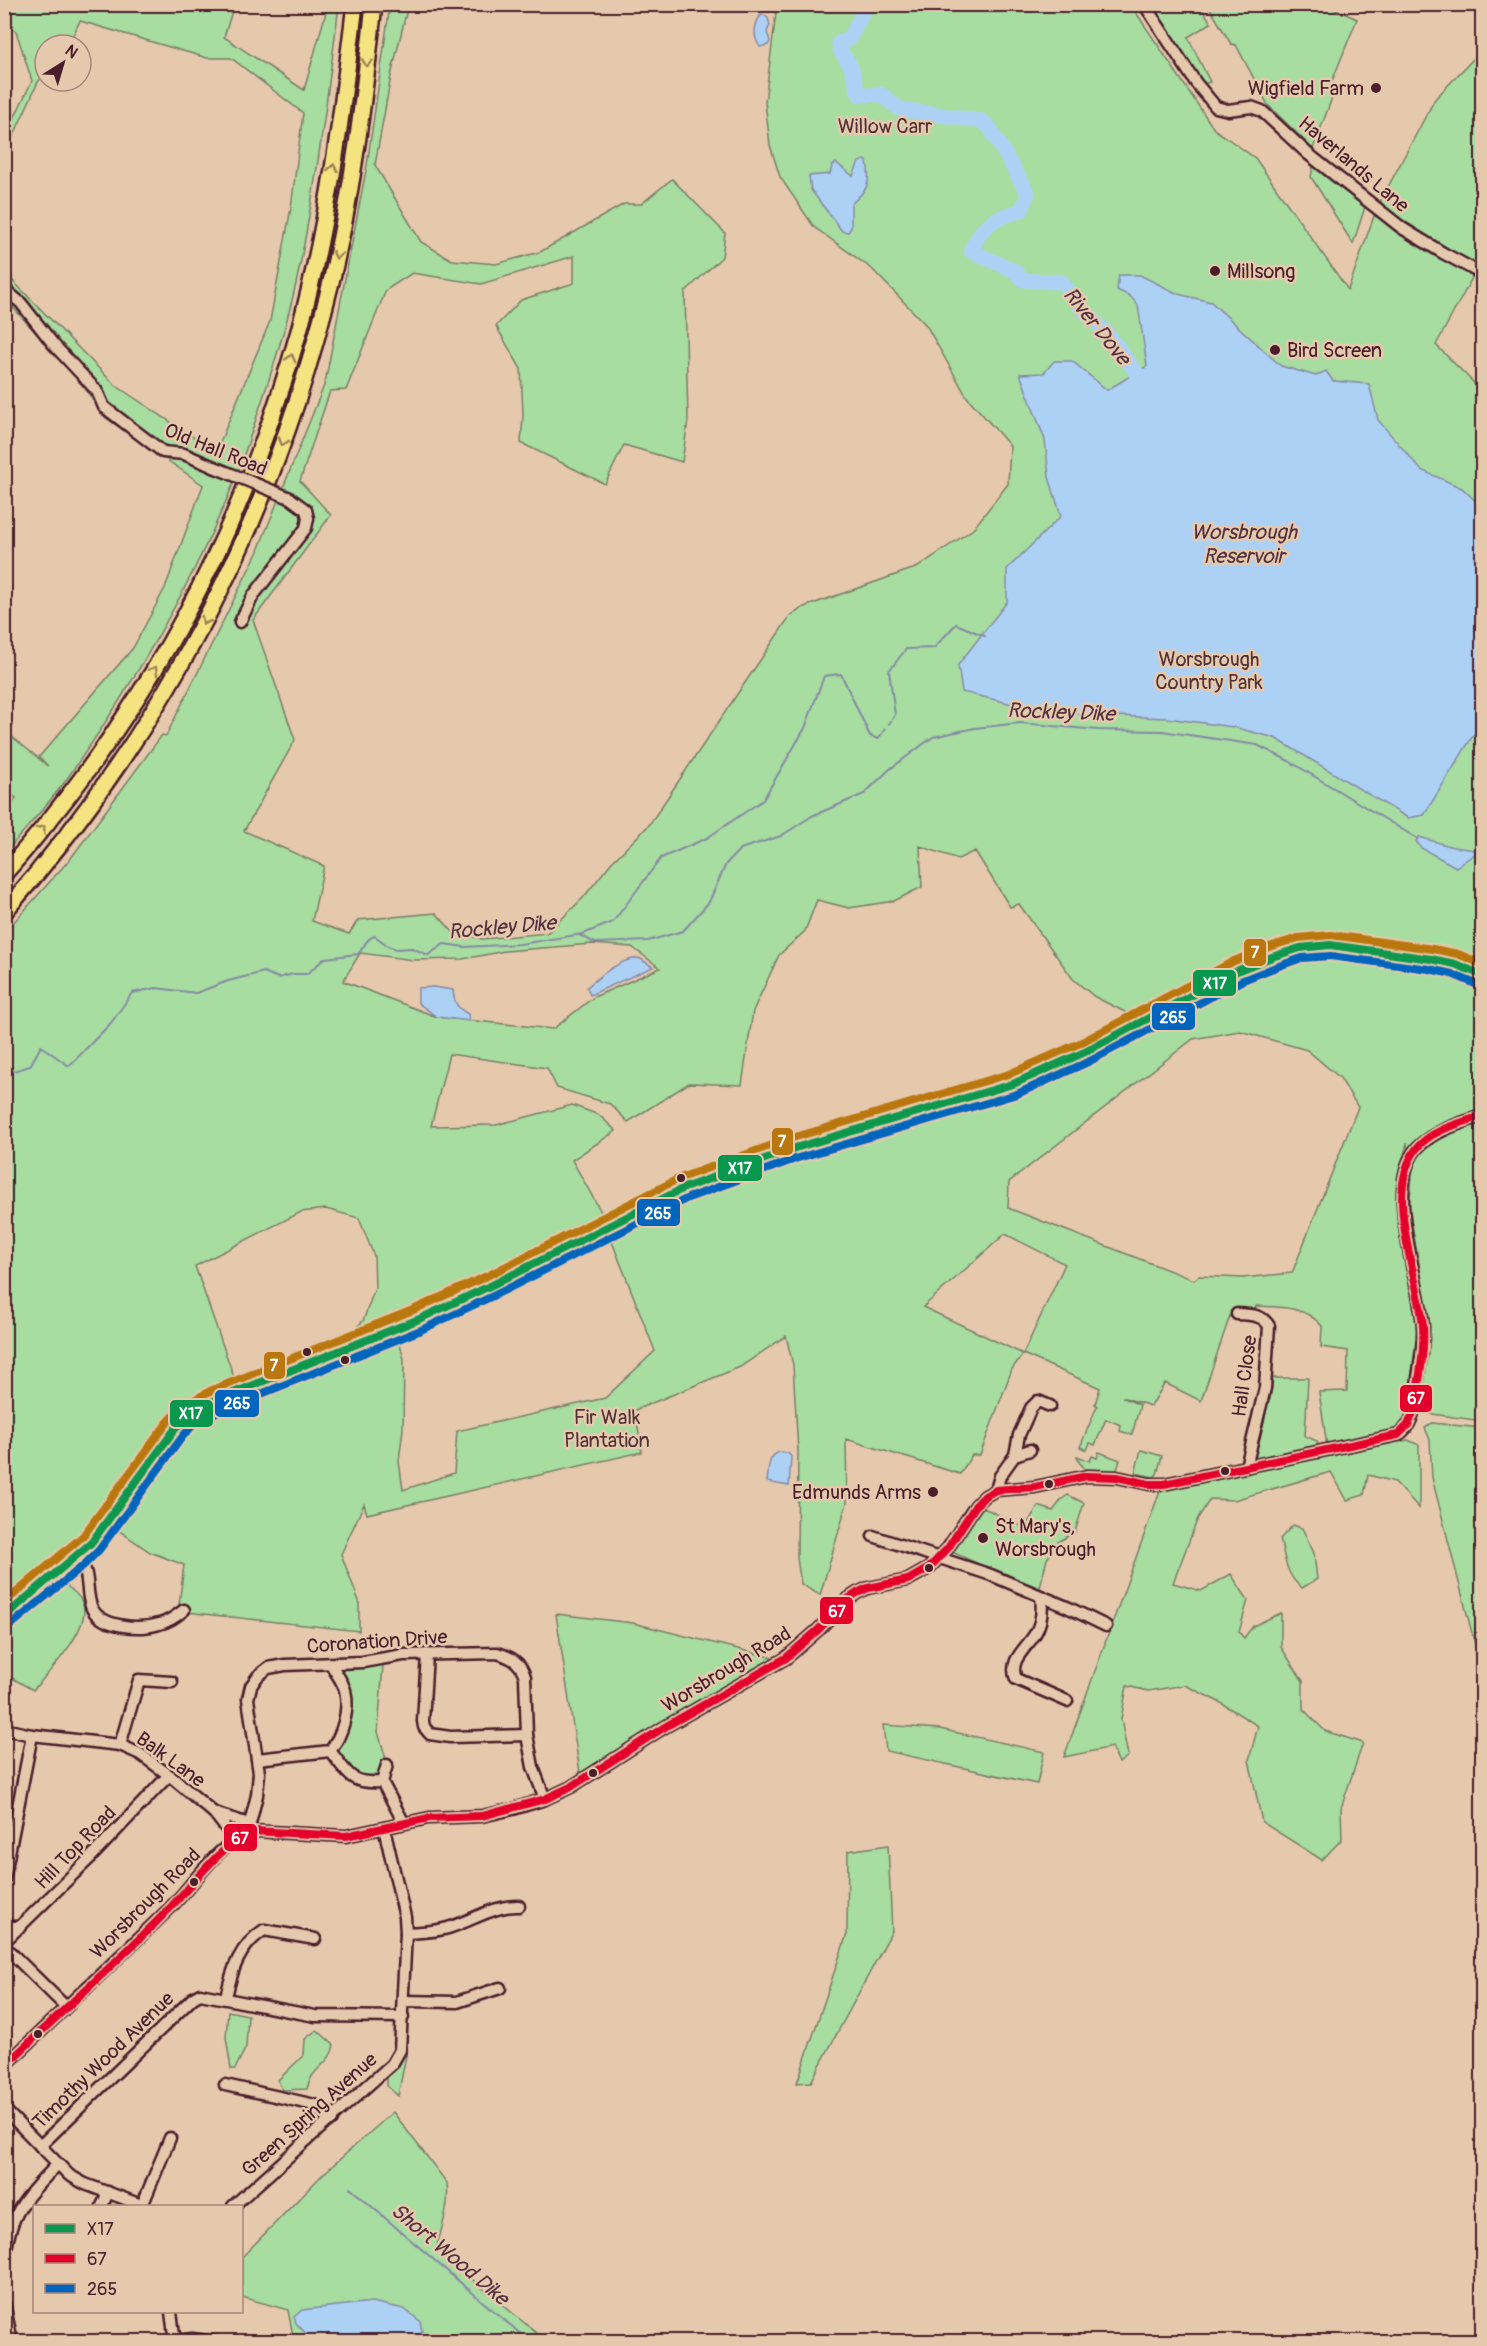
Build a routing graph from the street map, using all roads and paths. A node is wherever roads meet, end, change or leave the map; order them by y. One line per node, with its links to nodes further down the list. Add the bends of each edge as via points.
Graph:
1 (355, 4): 7 (highway, one-way to 1, via 67,798 147,682 195,596 250,476 286,374 318,254)
2 (374, 4): 8 (highway, one-way to 8, via 354,157 331,280 306,376 268,484 214,606 141,733 90,808)
3 (1144, 4): 4 (street, Haverlands Lane, via 1216,107 1251,107 1262,111 1307,153 1402,228)
4 (1482, 274)
5 (4, 289): 6 (street, Old Hall Road, bridge, via 21,303 97,390 104,407 163,452 184,454 302,504 308,518 306,528 253,596)
6 (240, 622)
7 (4, 874)
8 (4, 912)
9 (1482, 975): 18 (highway, via 1455,964 1382,951 1330,945 1300,948 1239,970 1085,1052 1013,1084 795,1148 684,1188 417,1320 189,1415)
10 (1482, 1116): 15 (street, via 1425,1142 1412,1156 1404,1178 1405,1221 1423,1328 1409,1424 1384,1439)
11 (1237, 1314): 15 (street, Hall Close, via 1258,1316 1269,1326 1265,1388)
12 (1050, 1406): 14 (street, via 1038,1401 1031,1408)
13 (1030, 1450): 14 (street)
14 (1015, 1455): 16 (street, via 1000,1476)
15 (1246, 1467): 16 (street, via 1164,1484 1087,1476)
16 (996, 1490): 19 (street, Worsbrough Road, via 976,1505)
17 (873, 1536): 19 (street)
18 (77, 1557): 21 (street, via 86,1570 92,1609 100,1619 144,1628 161,1624); 22 (highway)
19 (939, 1559): 20 (street); 37 (street, Worsbrough Road, via 908,1580 857,1593 786,1658)
20 (1041, 1597): 23 (street); 27 (street, via 1040,1623 1018,1656 1013,1672 1016,1679)
21 (184, 1610)
22 (4, 1617)
23 (1106, 1626)
24 (427, 1654): 25 (street, Coronation Drive); 30 (street, Coronation Drive, via 497,1653 515,1660 525,1677); 30 (street, via 423,1721 430,1734)
25 (331, 1664): 32 (street, via 345,1690 345,1711 340,1734); 33 (street, Coronation Drive, via 285,1665 268,1668 258,1676 248,1699)
26 (172, 1682): 31 (street, via 139,1680)
27 (1067, 1701)
28 (4, 1729): 29 (street, Balk Lane)
29 (32, 1735): 31 (street, Balk Lane); 43 (street)
30 (527, 1735): 37 (street, Coronation Drive, via 532,1767)
31 (120, 1745): 35 (street, Balk Lane)
32 (330, 1752): 33 (street); 36 (street, via 353,1780)
33 (257, 1759): 40 (street, Coronation Drive, via 257,1795)
34 (387, 1765): 36 (street)
35 (169, 1775): 38 (street, Balk Lane); 46 (street, Hill Top Road)
36 (382, 1782): 39 (street)
37 (545, 1799): 39 (street, Worsbrough Road, via 482,1816)
38 (214, 1813): 40 (street, Balk Lane); 42 (street, Balk Lane, via 228,1831)
39 (404, 1822): 41 (street, Worsbrough Road)
40 (249, 1828): 41 (street, Worsbrough Road, via 318,1836 346,1836); 42 (street, Worsbrough Road)
41 (384, 1828): 47 (street, Green Spring Avenue)
42 (231, 1843): 53 (street, Worsbrough Road, via 172,1906)
43 (4, 1879)
44 (519, 1906): 47 (street, via 490,1912 447,1929)
45 (4, 1922): 46 (street)
46 (21, 1927): 49 (street, Hill Top Road)
47 (406, 1933): 52 (street, Green Spring Avenue)
48 (315, 1939): 51 (street, via 264,1930 257,1934 236,1961)
49 (4, 1944): 53 (street)
50 (500, 1988): 52 (street, via 457,2002)
51 (226, 1997): 54 (street, Timothy Wood Avenue, via 315,2016); 60 (street, Timothy Wood Avenue, via 200,1994 193,1998)
52 (404, 2001): 54 (street, Green Spring Avenue)
53 (66, 2007): 55 (street, Worsbrough Road)
54 (403, 2018): 58 (street, Green Spring Avenue, via 400,2050 392,2064)
55 (4, 2067)
56 (225, 2085): 58 (street, via 315,2105)
57 (4, 2109): 60 (street)
58 (332, 2120): 66 (street, Green Spring Avenue)
59 (170, 2138): 65 (street)
60 (40, 2146): 61 (street)
61 (58, 2164): 62 (street, via 69,2175); 67 (street)
62 (108, 2193): 63 (street); 64 (street)
63 (102, 2205)
64 (140, 2205)
65 (143, 2205)
66 (234, 2205)
67 (9, 2216): 68 (street)
68 (4, 2273)
69 (4, 2303): 71 (street)
70 (171, 2313): 72 (street)
71 (6, 2318): 73 (street)
72 (175, 2341): 74 (street, via 198,2338)
73 (12, 2342)
74 (215, 2342)

